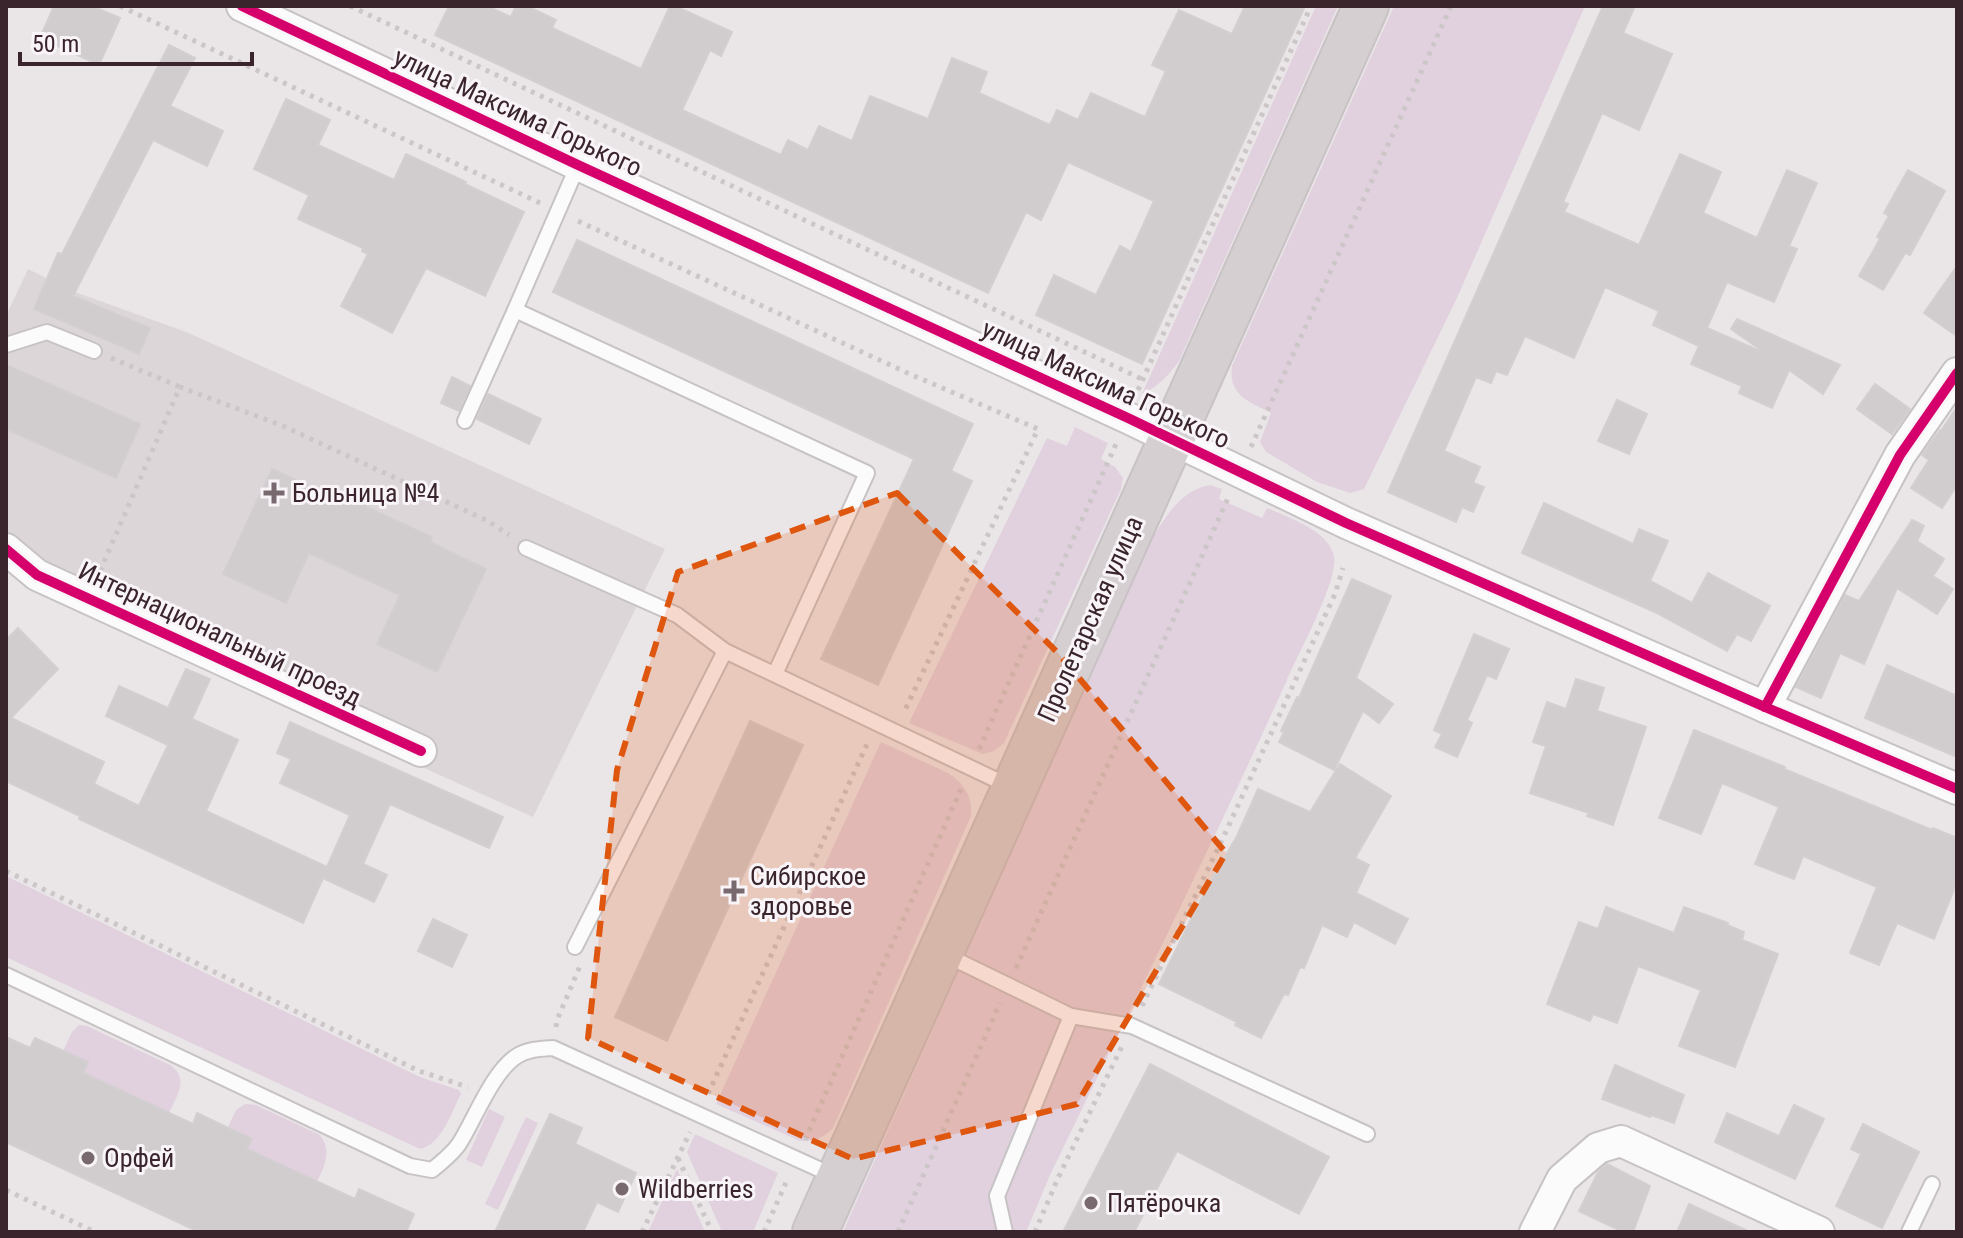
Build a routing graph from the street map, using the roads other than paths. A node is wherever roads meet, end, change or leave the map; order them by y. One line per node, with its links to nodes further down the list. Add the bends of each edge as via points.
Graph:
1 (242, 6): 3 (street, улица Максима Горького)
2 (1366, 6): 9 (main road, Пролетарская улица)
3 (578, 165): 4 (lane); 9 (street, улица Максима Горького)
4 (515, 310): 8 (lane); 13 (lane, via 867,473)
5 (6, 345): 6 (lane, via 47,332)
6 (94, 351)
7 (1957, 373): 14 (street, via 1900,455)
8 (465, 421)
9 (1172, 439): 14 (street, улица Максима Горького, via 1346,523); 16 (main road, Пролетарская улица)
10 (526, 548): 12 (lane, via 677,615)
11 (6, 549): 15 (street, Интернациональный проезд, via 37,575)
12 (725, 651): 13 (lane); 18 (lane)
13 (775, 674): 16 (lane)
14 (1765, 707): 17 (street, улица Максима Горького)
15 (421, 751)
16 (1014, 788): 19 (main road, Пролетарская улица)
17 (1957, 789)
18 (575, 947)
19 (940, 953): 21 (lane); 23 (main road, Пролетарская улица)
20 (6, 975): 23 (lane, via 410,1166 432,1170 446,1159 503,1069 534,1049 553,1048)
21 (1071, 1016): 22 (lane, via 1132,1026); 26 (lane, via 997,1196)
22 (1367, 1134)
23 (838, 1178): 25 (main road, Пролетарская улица)
24 (1932, 1184): 29 (lane)
25 (815, 1232)
26 (1005, 1232)
27 (1535, 1232): 28 (street, via 1562,1179 1598,1148 1621,1141)
28 (1819, 1232)
29 (1909, 1232)

